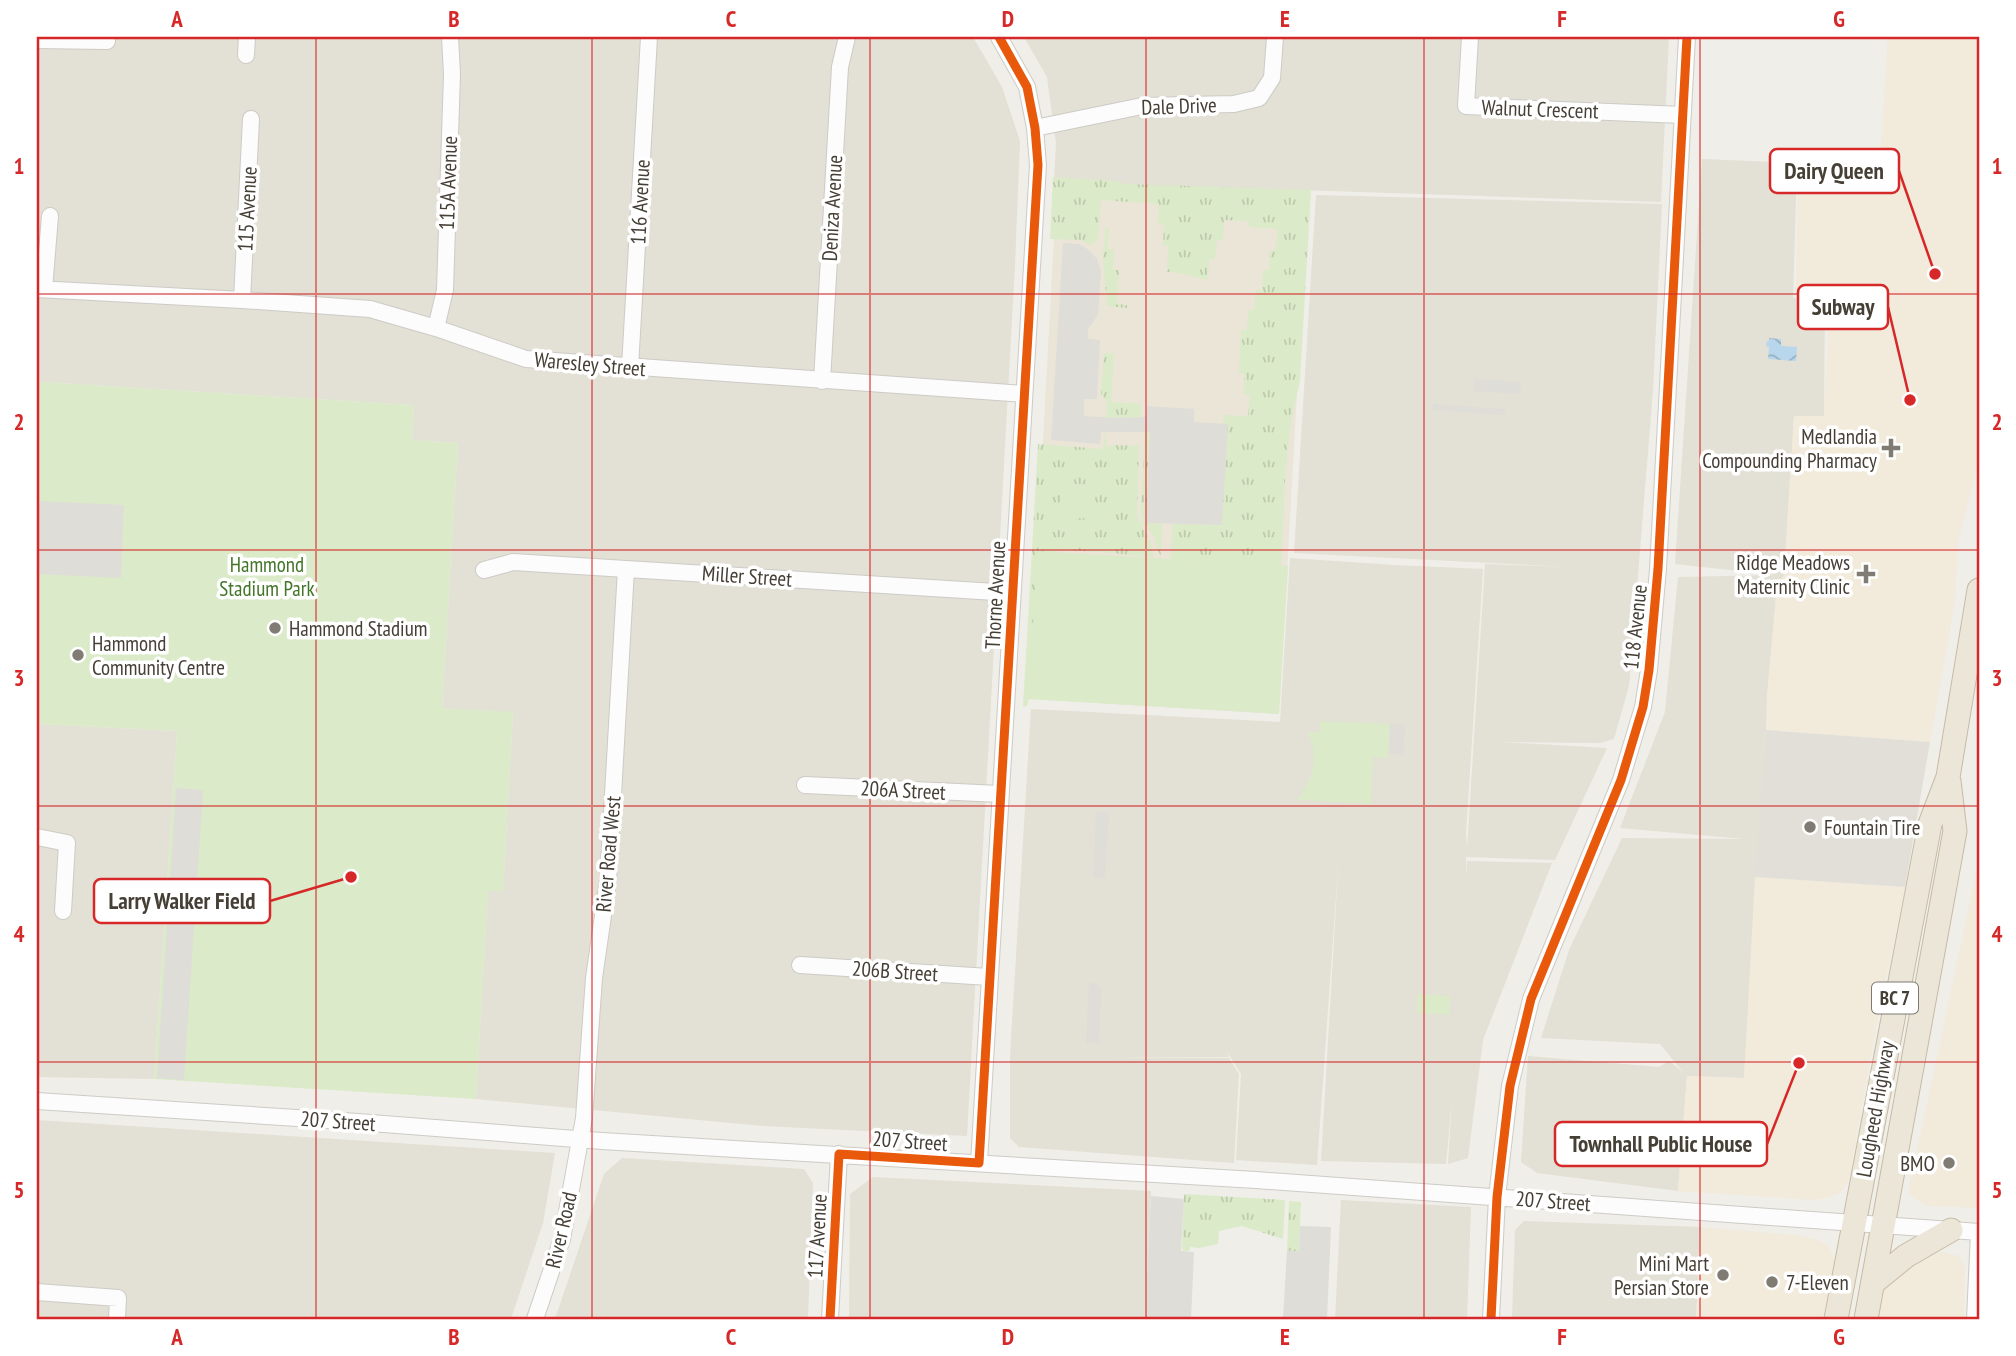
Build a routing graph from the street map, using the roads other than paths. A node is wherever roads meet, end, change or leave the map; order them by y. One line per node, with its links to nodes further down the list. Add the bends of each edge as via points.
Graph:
1 (247, 37): 11 (street)
2 (450, 37): 18 (street, 115A Avenue, via 445,290)
3 (649, 37): 19 (street, 116 Avenue)
4 (847, 37): 20 (street, Deniza Avenue, via 840,67)
5 (999, 37): 14 (street, Thorne Avenue, via 1027,87)
6 (1275, 37): 14 (street, Dale Drive, via 1272,78 1259,98 1234,104 1142,106)
7 (1470, 37): 12 (street, Walnut Crescent, via 1466,106)
8 (1687, 37): 12 (street, 118 Avenue)
9 (37, 40): 10 (street)
10 (107, 41)
11 (246, 55)
12 (1683, 115): 38 (street, 118 Avenue, via 1659,556 1643,707 1621,780 1531,999 1510,1086)
13 (251, 119): 17 (street, 115 Avenue)
14 (1035, 128): 21 (street, Thorne Avenue, via 1038,166)
15 (50, 216): 16 (street)
16 (41, 289): 17 (street, Waresley Street)
17 (242, 300): 18 (street, Waresley Street, via 370,309)
18 (436, 328): 19 (street, Waresley Street, via 526,359)
19 (630, 367): 20 (street, Waresley Street)
20 (822, 381): 21 (street, Waresley Street)
21 (1024, 394): 25 (street, Thorne Avenue)
22 (626, 569): 23 (street, Miller Street, via 513,562); 25 (street, Miller Street); 35 (street, River Road West, via 608,881)
23 (484, 570)
24 (1979, 590): 26 (highway, Lougheed Highway / BC 7)
25 (1012, 593): 29 (street, Thorne Avenue)
26 (1975, 631): 27 (highway, Lougheed Highway / BC 7)
27 (1948, 777): 39 (highway, Lougheed Highway / BC 7, via 1930,824); 40 (highway, Lougheed Highway / BC 7, via 1955,831)
28 (805, 785): 29 (street, 206A Street)
29 (1000, 794): 33 (street, Thorne Avenue)
30 (37, 837): 31 (street, via 67,843)
31 (63, 911)
32 (800, 965): 33 (street, 206B Street)
33 (989, 977): 37 (street, Thorne Avenue)
34 (37, 1101): 35 (street, 207 Street)
35 (580, 1139): 36 (street, 207 Street); 46 (street, River Road, via 562,1239)
36 (839, 1154): 37 (street, 207 Street); 47 (street, 117 Avenue)
37 (979, 1163): 38 (street, 207 Street)
38 (1497, 1197): 39 (street, 207 Street); 48 (street, 118 Avenue)
39 (1854, 1222): 40 (street, 207 Street); 49 (highway, Lougheed Highway / BC 7)
40 (1884, 1225): 41 (street, 207 Street); 43 (highway, Lougheed Highway / BC 7)
41 (1951, 1230): 42 (street, 207 Street); 43 (highway, via 1906,1256)
42 (1979, 1232): 51 (street)
43 (1874, 1282): 50 (highway, Lougheed Highway / BC 7)
44 (37, 1292): 45 (street, via 118,1298)
45 (117, 1319)
46 (535, 1319)
47 (830, 1319)
48 (1491, 1319)
49 (1836, 1319)
50 (1866, 1319)
51 (1975, 1319)

